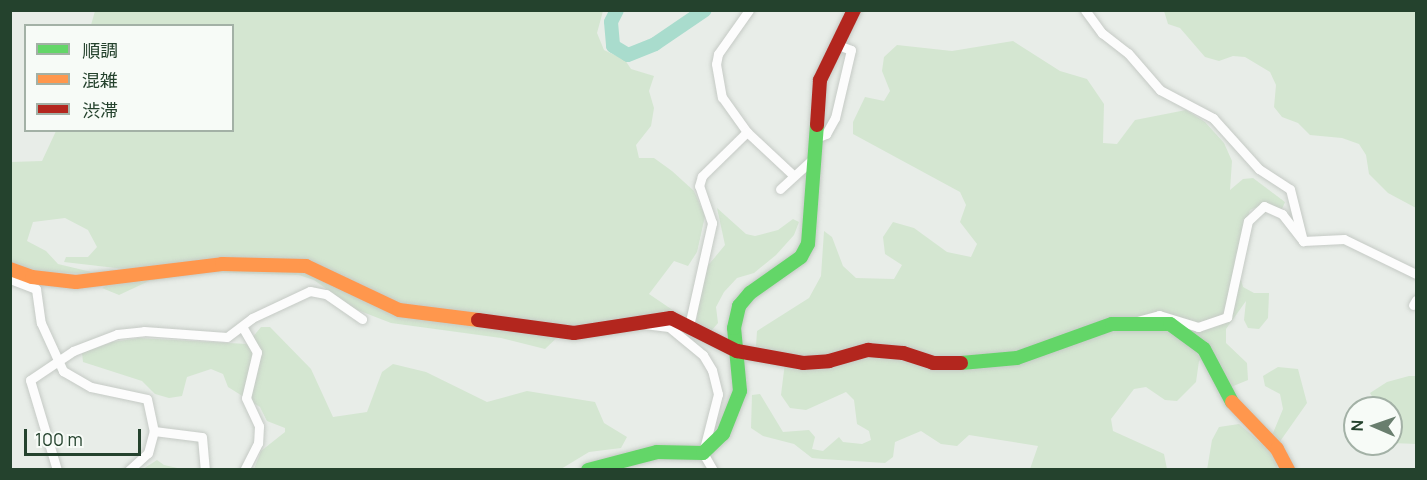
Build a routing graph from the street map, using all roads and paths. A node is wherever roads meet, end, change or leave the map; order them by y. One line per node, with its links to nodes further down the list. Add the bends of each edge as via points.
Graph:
1 (749, 10): 5 (street, via 718,54 716,64 726,107)
2 (854, 10): 4 (street)
3 (1085, 10): 10 (street, via 1102,33 1128,53 1160,90 1213,118 1259,169 1290,189)
4 (835, 44): 6 (street, via 820,80); 6 (street, via 850,50 835,118 826,134)
5 (747, 132): 8 (street); 17 (street, via 702,176 699,186 712,223)
6 (816, 138): 7 (street)
7 (816, 156): 8 (street); 19 (street, via 808,244 801,257 739,306 735,319)
8 (793, 175): 9 (street)
9 (780, 189)
10 (1303, 241): 12 (street, via 1344,239); 15 (street, via 1282,214 1264,206 1248,220 1227,317 1198,327 1159,315)
11 (10, 269): 16 (street, via 32,277 76,282 222,264 306,266 399,310 574,333)
12 (1416, 274)
13 (10, 279): 20 (street, via 36,289 41,323)
14 (362, 319): 18 (street, via 326,294 310,291 252,318)
15 (1137, 321): 19 (street, via 1095,329 1017,358 995,362 933,363 903,353 868,350 813,363); 29 (street, via 1170,324 1196,340 1233,403 1277,449)
16 (631, 322): 17 (street, via 659,318); 22 (street, via 669,327 703,355 712,370 718,394)
17 (689, 326): 19 (street)
18 (243, 328): 20 (street, via 226,337 144,331 117,334); 26 (street, via 257,352 246,398 260,426 258,444)
19 (737, 351): 22 (street, via 740,391 735,410 714,447)
20 (57, 361): 21 (street, via 74,381 147,399); 23 (street, via 32,376 30,384)
21 (154, 430): 24 (street, via 148,453); 25 (street, via 202,437)
22 (703, 453): 27 (street, via 657,452); 28 (street)
23 (57, 470)
24 (129, 470)
25 (205, 470)
26 (244, 470)
27 (588, 470)
28 (713, 470)
29 (1288, 470)

